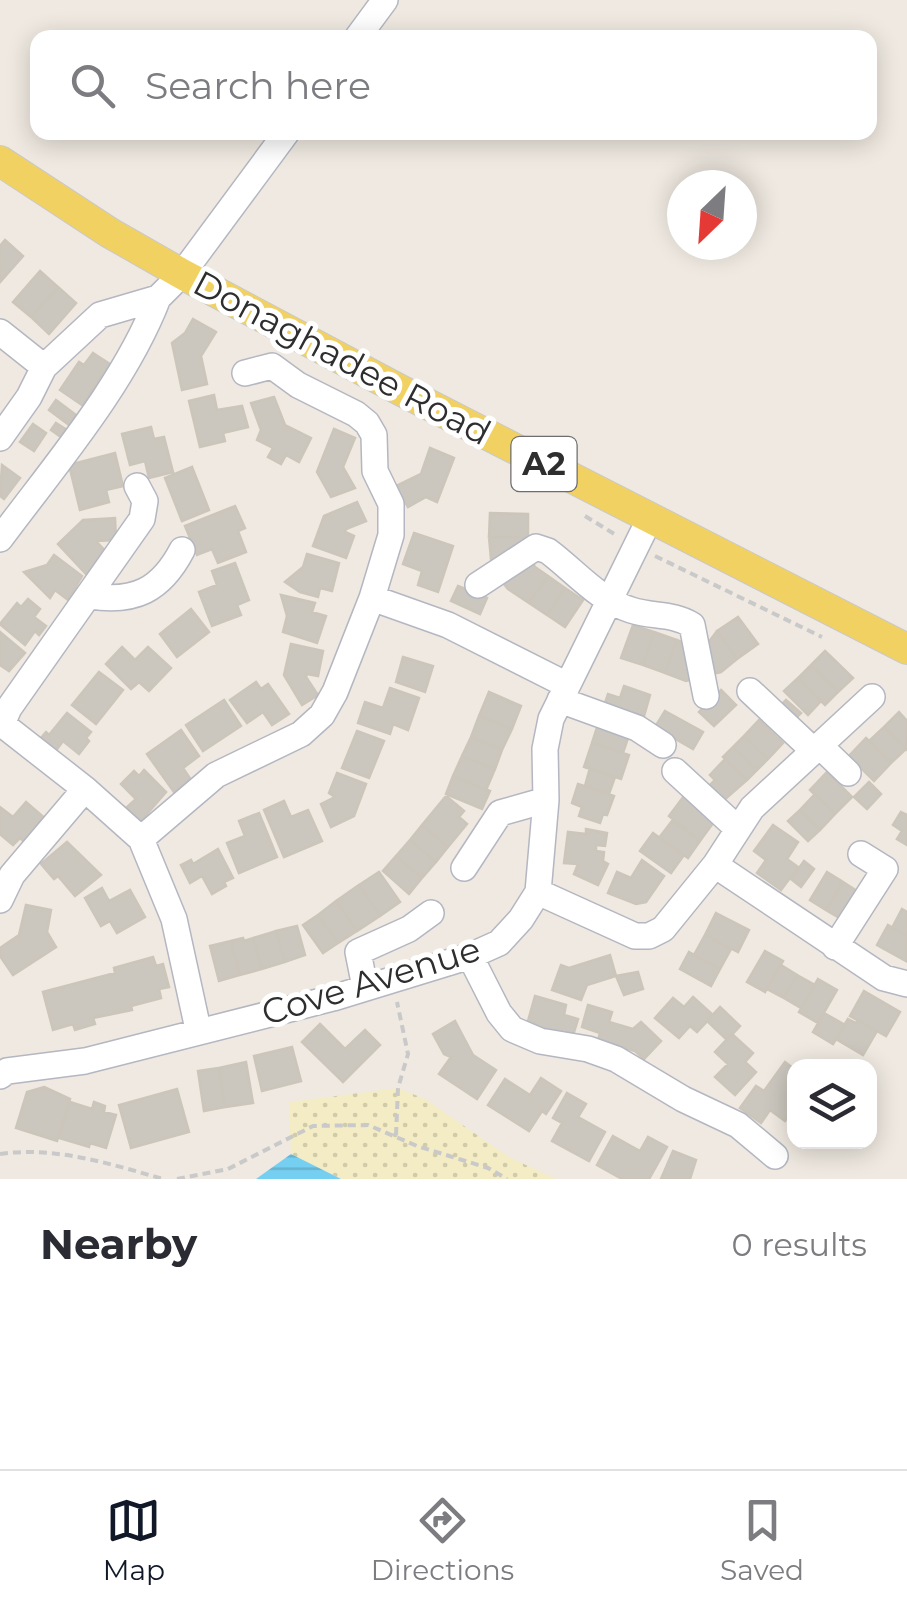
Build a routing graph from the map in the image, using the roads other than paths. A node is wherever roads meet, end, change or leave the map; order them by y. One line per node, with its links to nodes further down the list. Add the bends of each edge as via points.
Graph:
1 (385, 0): 2 (street)
2 (363, 30)
3 (281, 140): 5 (street)
4 (0, 161): 5 (main road, Donaghadee Road / A2)
5 (182, 274): 6 (street); 12 (main road, Donaghadee Road / A2)
6 (158, 298): 8 (street, via 100,315); 13 (street, via 107,390)
7 (0, 332): 8 (street)
8 (44, 368): 10 (street)
9 (246, 373): 17 (street, via 272,366 367,423 391,520)
10 (0, 438)
11 (136, 486): 16 (street, via 146,502 142,518)
12 (650, 518): 18 (street); 19 (main road, Donaghadee Road / A2)
13 (0, 539)
14 (182, 550): 16 (street, via 155,587 110,600)
15 (478, 585): 18 (street, via 536,548)
16 (90, 596): 28 (street, via 2,724)
17 (372, 598): 20 (street, via 448,626); 31 (street, via 322,715 301,734 216,775)
18 (609, 600): 20 (street); 22 (street, via 692,624)
19 (907, 650)
20 (564, 692): 24 (street); 29 (street, via 545,749)
21 (750, 692): 25 (street)
22 (706, 696)
23 (872, 697): 25 (street)
24 (663, 745)
25 (817, 748): 27 (street); 30 (street)
26 (674, 771): 30 (street)
27 (848, 774)
28 (85, 788): 31 (street); 36 (street, via 12,875)
29 (546, 800): 34 (street, via 500,813); 35 (street)
30 (738, 829): 33 (street)
31 (141, 839): 42 (street, via 174,920)
32 (861, 854): 38 (street, via 885,869)
33 (715, 865): 35 (street, via 650,936 634,936); 38 (street)
34 (464, 868)
35 (538, 892): 39 (street, Cove Avenue, via 499,942)
36 (0, 900)
37 (431, 914): 41 (street, via 358,952)
38 (835, 947): 40 (street, via 884,978)
39 (470, 956): 41 (street, Cove Avenue); 44 (street, via 512,1028 681,1083)
40 (907, 984)
41 (365, 987): 42 (street, Cove Avenue)
42 (198, 1029): 43 (street, Cove Avenue)
43 (0, 1076)
44 (776, 1156)

